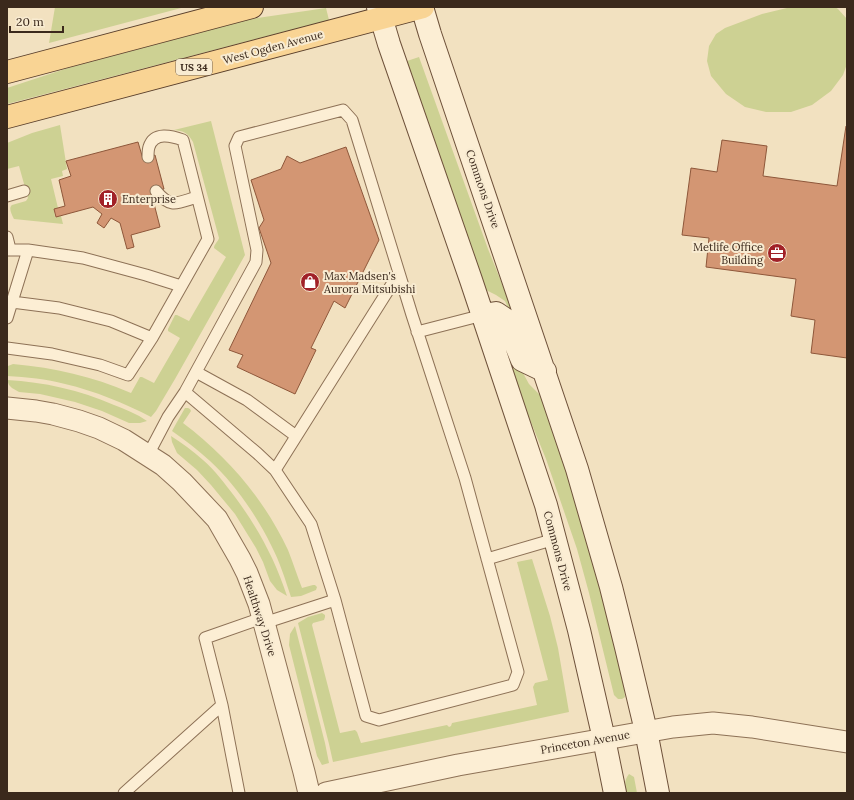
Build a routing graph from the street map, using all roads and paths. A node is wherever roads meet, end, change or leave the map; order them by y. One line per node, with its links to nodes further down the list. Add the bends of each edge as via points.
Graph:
1 (252, 7): 4 (main road)
2 (422, 7): 3 (main road, West Ogden Avenue / US 34); 22 (street, Commons Drive)
3 (380, 13): 5 (main road, West Ogden Avenue / US 34); 17 (street, Commons Drive)
4 (7, 72)
5 (7, 117)
6 (148, 157): 10 (lane, via 149,146 162,135 183,140)
7 (24, 191): 9 (lane)
8 (156, 191): 10 (lane, via 171,204)
9 (7, 196)
10 (197, 197): 15 (lane, via 208,239)
11 (7, 237): 12 (lane)
12 (8, 250): 13 (lane)
13 (28, 250): 15 (lane, via 83,258); 16 (lane)
14 (399, 273): 19 (lane); 23 (lane, via 352,120 343,110 239,137 235,146 257,250 256,262); 26 (lane)
15 (181, 286): 20 (lane)
16 (12, 302): 18 (lane); 20 (lane, via 59,308 111,321)
17 (483, 315): 19 (lane); 22 (street, via 496,313 505,319 522,360); 29 (street, Commons Drive)
18 (7, 318)
19 (417, 332): 30 (lane, via 465,478)
20 (152, 338): 21 (lane, via 128,375 93,363)
21 (7, 348)
22 (544, 371): 34 (street, Commons Drive, via 577,468 611,587)
23 (196, 372): 24 (lane); 26 (lane, via 246,400)
24 (185, 392): 27 (lane); 28 (lane)
25 (7, 408): 27 (street, Healthway Drive, via 36,410 79,420 124,440)
26 (296, 436): 28 (lane)
27 (148, 455): 32 (street, Healthway Drive, via 182,482 217,519 247,573)
28 (275, 470): 31 (lane, via 311,524)
29 (555, 539): 30 (lane); 35 (street, Commons Drive)
30 (487, 559): 31 (lane, via 518,672 513,685 380,720 366,716)
31 (335, 600): 32 (lane)
32 (263, 620): 33 (lane, via 204,638); 39 (street, Healthway Drive)
33 (222, 705): 37 (lane); 38 (lane)
34 (646, 731): 35 (street, Princeton Avenue); 36 (street, Princeton Avenue, via 713,723); 42 (street, Commons Drive)
35 (604, 739): 40 (street, Princeton Avenue, via 458,765); 41 (street, Commons Drive)
36 (847, 742)
37 (124, 793)
38 (239, 793)
39 (309, 793)
40 (326, 793)
41 (615, 793)
42 (658, 793)

